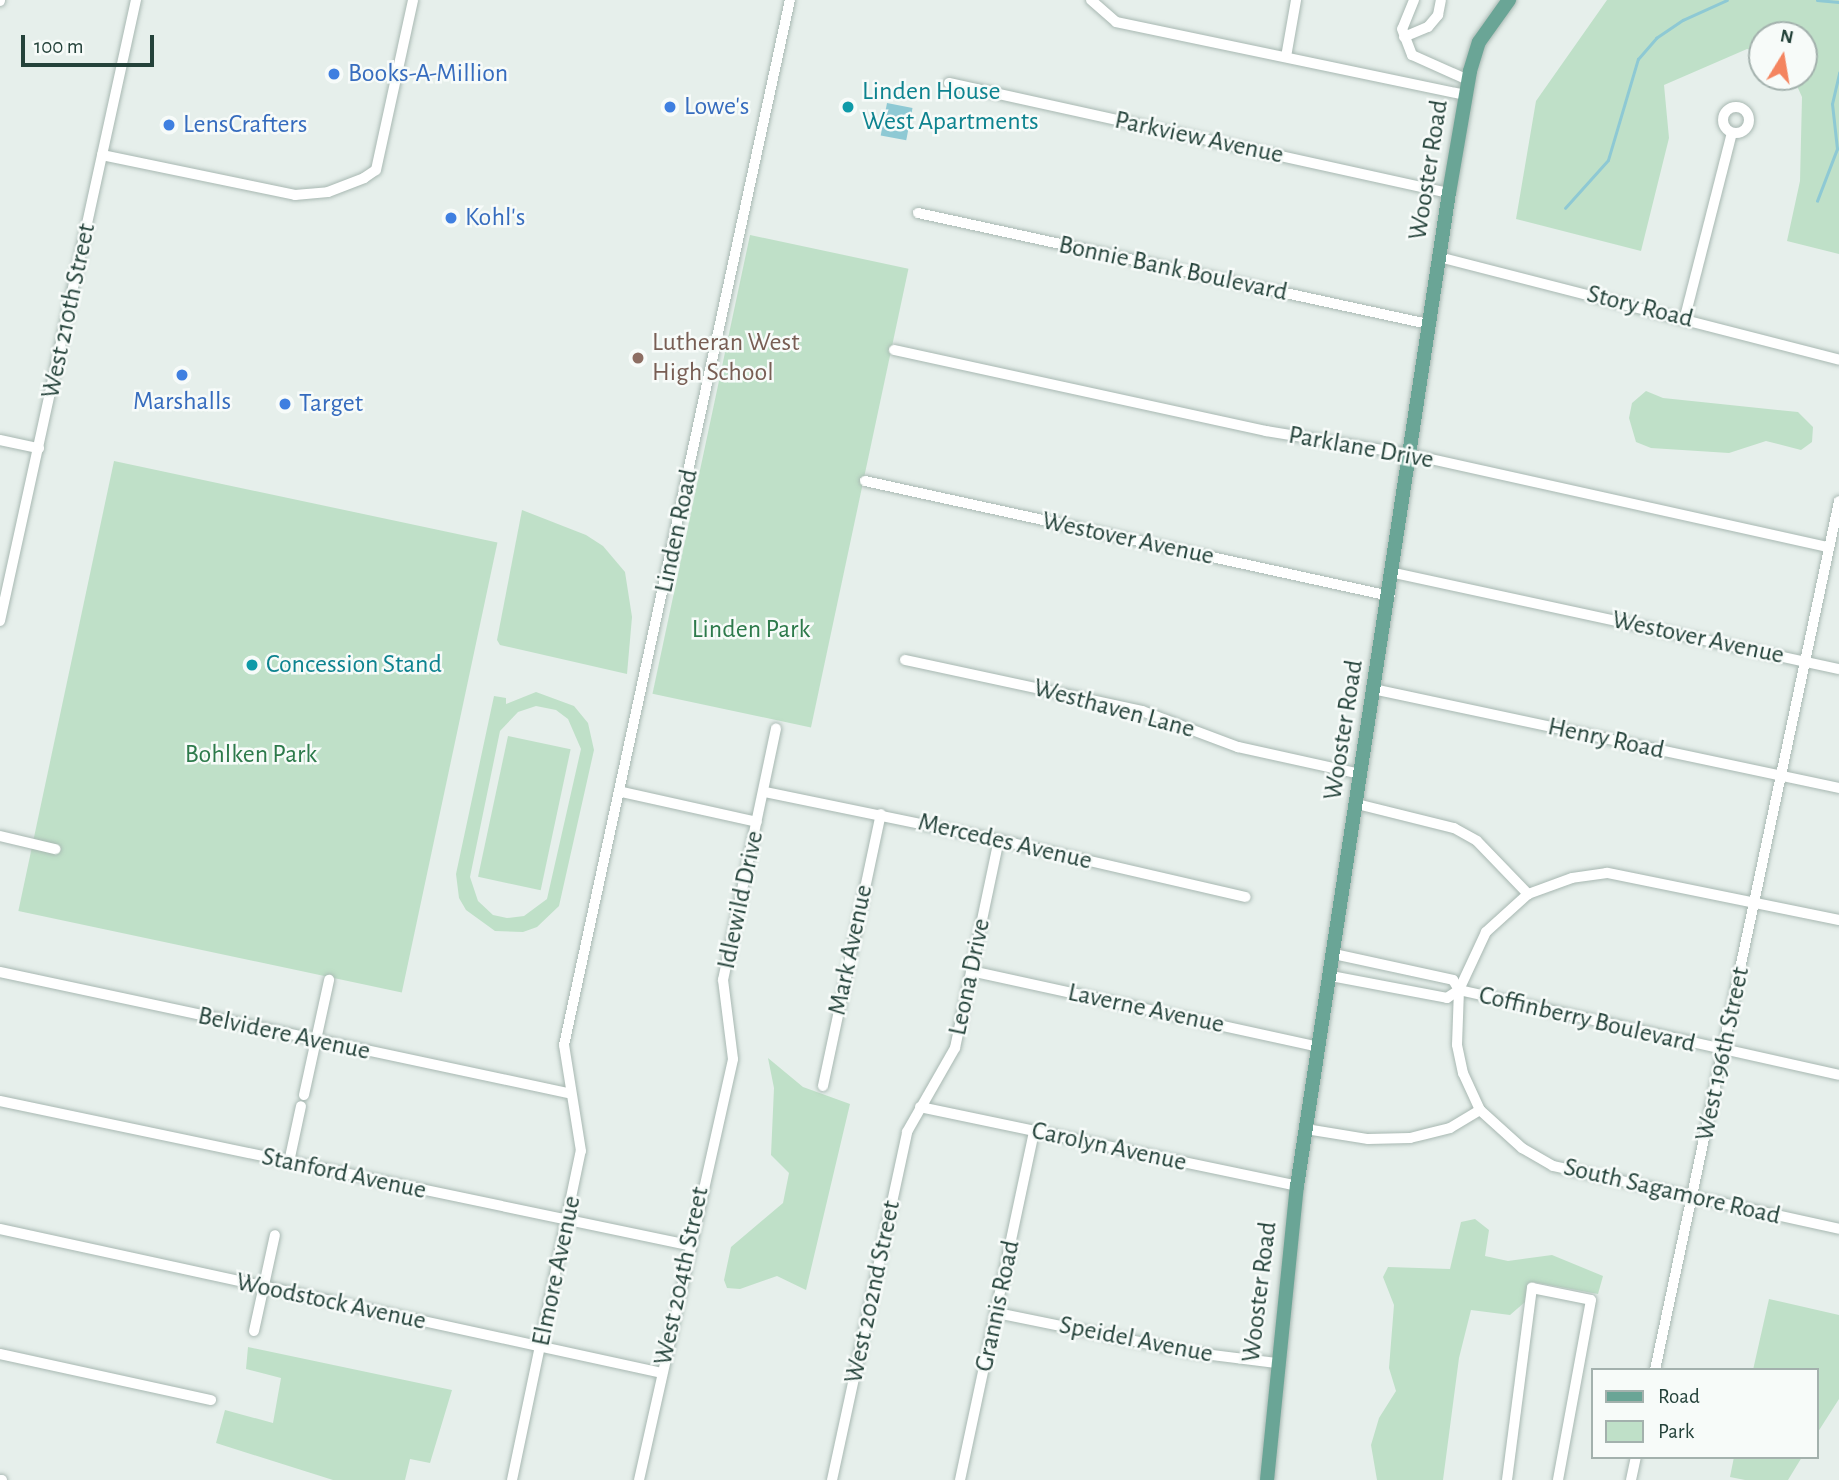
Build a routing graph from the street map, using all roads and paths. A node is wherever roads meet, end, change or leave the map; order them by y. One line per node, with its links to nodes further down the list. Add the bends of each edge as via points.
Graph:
1 (136, 0): 14 (street, West 210th Street)
2 (413, 0): 14 (street, via 376,170 365,177 328,191 295,195)
3 (790, 0): 40 (street, Linden Road)
4 (1091, 0): 10 (street, via 1116,22)
5 (1296, 0): 10 (street)
6 (1414, 0): 9 (street, via 1402,29)
7 (1441, 0): 9 (street, via 1435,20)
8 (1507, 0): 12 (main road, Wooster Road, via 1479,41)
9 (1404, 37): 12 (street, via 1412,55)
10 (1286, 57): 12 (street)
11 (950, 83): 15 (street, Parkview Avenue)
12 (1467, 87): 15 (main road, Wooster Road)
13 (1732, 132): 18 (street)
14 (103, 155): 23 (street, West 210th Street)
15 (1449, 192): 17 (main road, Wooster Road)
16 (918, 214): 19 (street, Bonnie Bank Boulevard)
17 (1439, 257): 18 (street, Story Road); 19 (main road, Wooster Road)
18 (1685, 317): 21 (street, Story Road)
19 (1428, 324): 24 (main road, Wooster Road)
20 (894, 349): 24 (street, Parklane Drive, via 1266,431)
21 (1839, 360)
22 (0, 440): 23 (street)
23 (39, 448): 30 (street, West 210th Street)
24 (1408, 454): 27 (street, Parklane Drive); 28 (main road, Wooster Road)
25 (865, 481): 29 (street, Westover Avenue)
26 (1839, 502): 27 (street, West 196th Street)
27 (1829, 548): 33 (street, West 196th Street)
28 (1394, 573): 29 (main road, Wooster Road); 33 (street, Westover Avenue)
29 (1390, 596): 35 (main road, Wooster Road)
30 (2, 605): 31 (street, West 210th Street)
31 (0, 621)
32 (905, 660): 37 (street, Westhaven Lane, via 1142,711 1238,747)
33 (1807, 662): 34 (street, Westover Avenue); 38 (street, West 196th Street)
34 (1839, 669)
35 (1373, 689): 37 (main road, Wooster Road); 38 (street, Henry Road)
36 (776, 729): 41 (street, Idlewild Drive)
37 (1361, 774): 42 (main road, Wooster Road)
38 (1783, 777): 39 (street, Henry Road); 50 (street, West 196th Street)
39 (1839, 788)
40 (622, 792): 44 (street); 61 (street, Linden Road, via 564,1045)
41 (765, 792): 43 (street, Mercedes Avenue); 44 (street, Idlewild Drive)
42 (1357, 804): 48 (street, via 1454,828 1477,841); 52 (main road, Wooster Road)
43 (881, 814): 46 (street, Mercedes Avenue); 64 (street, Mark Avenue)
44 (757, 822): 62 (street, Idlewild Drive, via 723,980 732,1031)
45 (0, 836): 47 (street)
46 (999, 840): 49 (street, Mercedes Avenue); 53 (street, Leona Drive)
47 (55, 849)
48 (1528, 894): 50 (street, via 1572,878 1608,873); 57 (street, via 1486,932)
49 (1245, 897)
50 (1757, 902): 51 (street); 60 (street, West 196th Street)
51 (1839, 920)
52 (1334, 954): 55 (main road, Wooster Road); 57 (street, Coffinberry Boulevard, via 1452,980)
53 (971, 971): 59 (street, Laverne Avenue); 67 (street, Leona Drive, via 954,1048)
54 (0, 972): 58 (street, Belvidere Avenue)
55 (1331, 976): 57 (street, Coffinberry Boulevard, via 1447,998); 59 (main road, Wooster Road)
56 (330, 981): 58 (street)
57 (1459, 990): 60 (street, Coffinberry Boulevard); 68 (street, South Sagamore Road, via 1457,1045 1463,1073)
58 (316, 1042): 65 (street, Belvidere Avenue); 71 (street)
59 (1320, 1047): 69 (main road, Wooster Road)
60 (1724, 1051): 63 (street, Coffinberry Boulevard); 73 (street, West 196th Street)
61 (565, 1062): 65 (street, Elmore Avenue)
62 (728, 1073): 78 (street, West 204th Street)
63 (1839, 1075)
64 (823, 1086)
65 (568, 1093): 74 (street, Elmore Avenue, via 578,1117 581,1151)
66 (0, 1101): 71 (street, Stanford Avenue)
67 (920, 1107): 70 (street, Carolyn Avenue); 91 (street, West 202nd Street, via 908,1132)
68 (1480, 1110): 69 (street, via 1450,1128 1410,1138 1368,1139); 73 (street, South Sagamore Road, via 1522,1148 1553,1166)
69 (1306, 1129): 72 (main road, Wooster Road)
70 (1034, 1131): 72 (street, Carolyn Avenue); 80 (street, Grannis Road)
71 (289, 1162): 74 (street, Stanford Avenue)
72 (1297, 1186): 84 (main road, Wooster Road)
73 (1692, 1197): 76 (street, South Sagamore Road); 85 (street, West 196th Street)
74 (568, 1223): 78 (street, Stanford Avenue); 82 (street, Elmore Avenue)
75 (0, 1229): 79 (street, Woodstock Avenue)
76 (1839, 1229)
77 (275, 1235): 79 (street)
78 (688, 1245): 86 (street, West 204th Street)
79 (264, 1288): 81 (street); 82 (street, Woodstock Avenue)
80 (997, 1313): 84 (street, Speidel Avenue, via 1188,1352); 92 (street, Grannis Road)
81 (254, 1332)
82 (540, 1347): 86 (street, Woodstock Avenue); 89 (street, Elmore Avenue)
83 (0, 1354): 87 (street)
84 (1276, 1363): 93 (main road, Wooster Road)
85 (1655, 1368)
86 (662, 1373): 90 (street, West 204th Street)
87 (211, 1400)
88 (1636, 1459): 96 (street)
89 (512, 1480)
90 (639, 1480)
91 (832, 1480)
92 (960, 1480)
93 (1267, 1480)
94 (1507, 1480): 95 (street, via 1532,1288 1591,1300)
95 (1558, 1480)
96 (1631, 1480)

